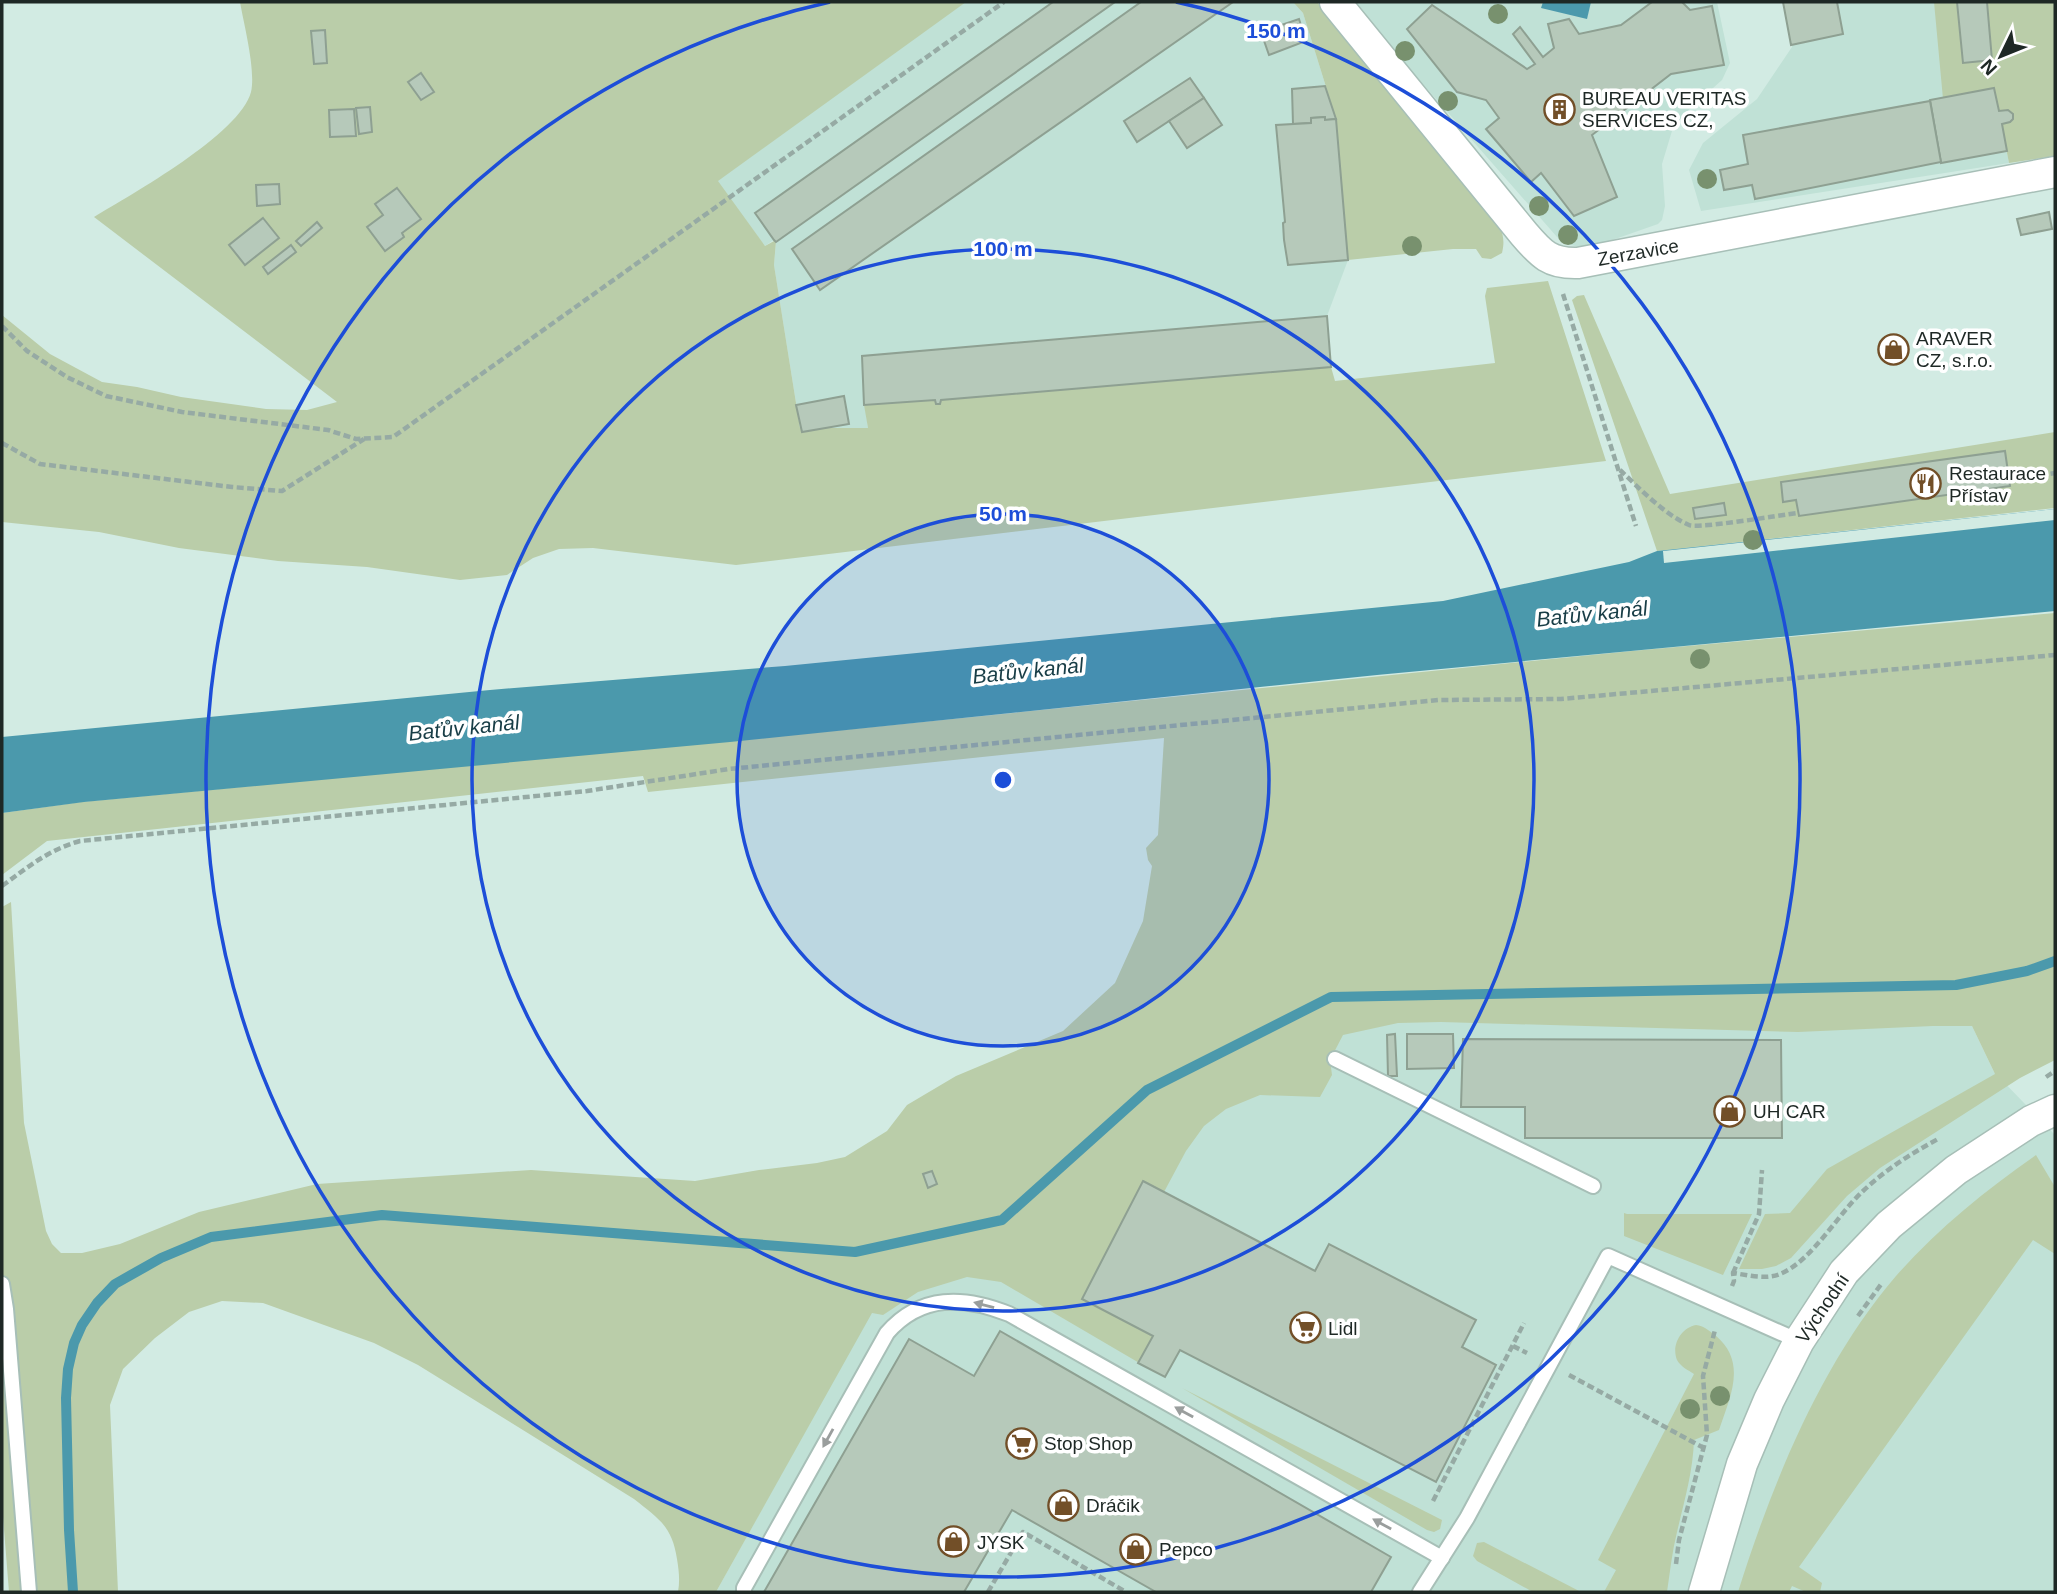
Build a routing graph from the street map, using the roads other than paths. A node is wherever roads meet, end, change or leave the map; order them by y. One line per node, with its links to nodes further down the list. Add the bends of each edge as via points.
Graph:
1 (1335, 2): 2 (street, Zerzavice, via 1541,254 1556,261 1578,263)
2 (2055, 173)
3 (1335, 1059): 5 (lane)
4 (2055, 1110): 7 (street, Východní, via 1956,1170 1889,1225 1844,1272)
5 (1593, 1186)
6 (2, 1284): 9 (lane)
7 (1799, 1340): 8 (lane, via 1608,1256); 12 (street, Východní, via 1742,1464)
8 (1441, 1558): 10 (lane, one-way to 10, via 1009,1314 952,1300 907,1315 887,1334); 11 (lane)
9 (29, 1592)
10 (744, 1592)
11 (1420, 1592)
12 (1704, 1592)

